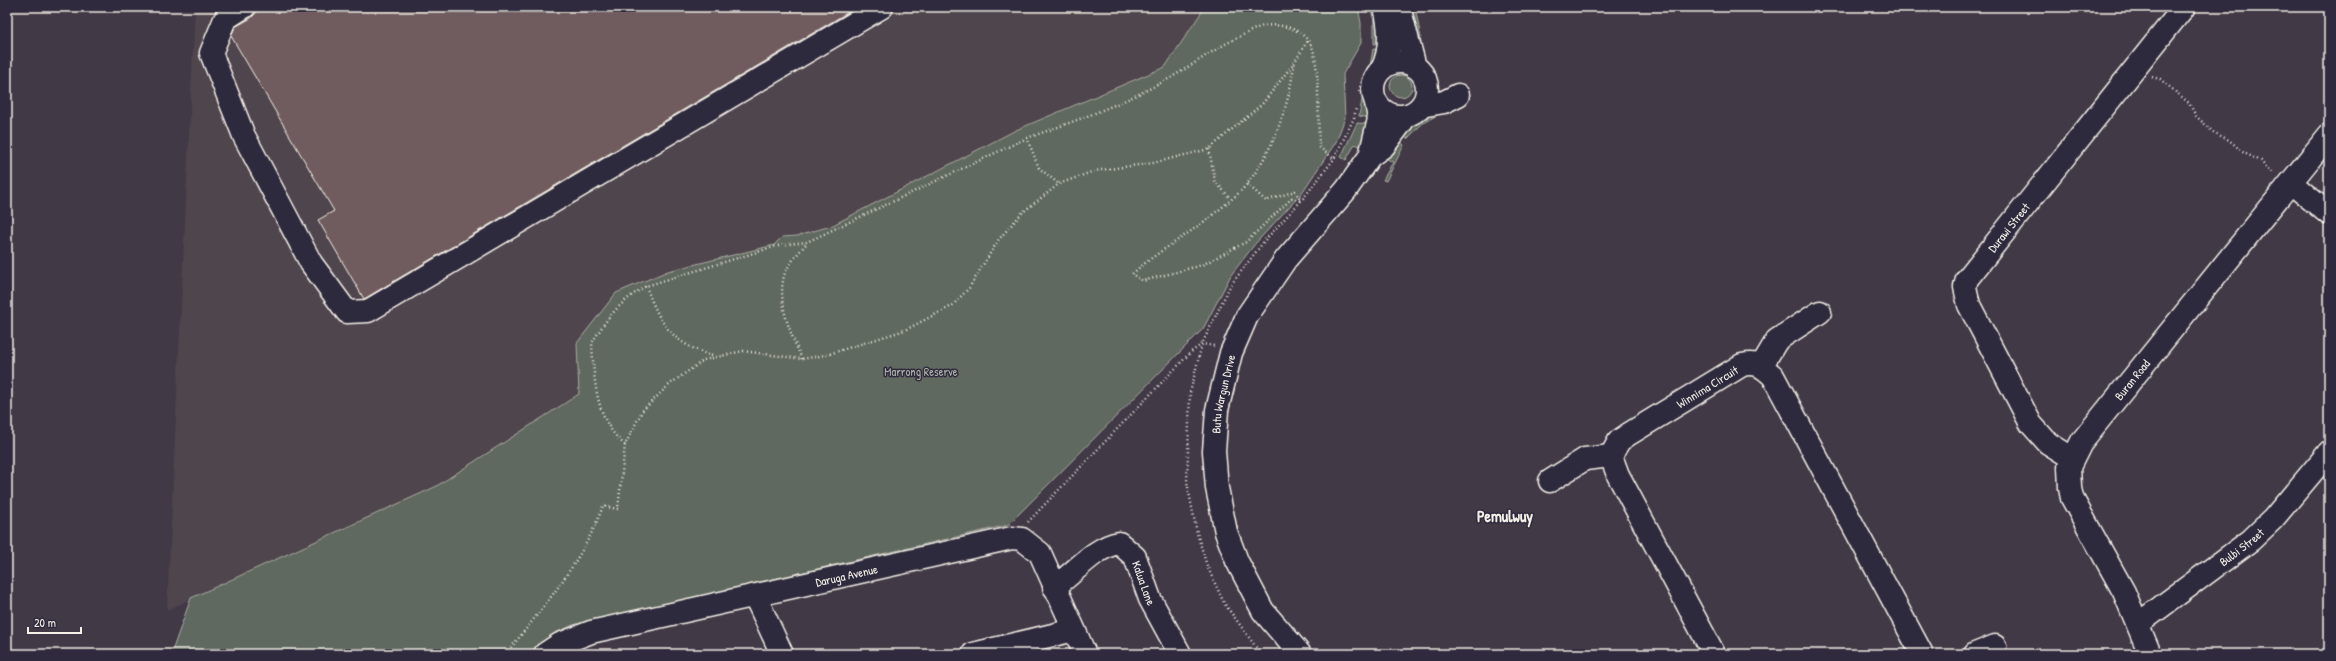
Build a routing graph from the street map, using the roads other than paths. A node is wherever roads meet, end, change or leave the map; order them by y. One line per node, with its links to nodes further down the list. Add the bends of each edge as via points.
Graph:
1 (244, 7): 2 (street, via 225,19 211,53 244,136 311,263 347,312 368,311)
2 (882, 7)
3 (1386, 7): 6 (street, Butu Wargun Drive, via 1388,58)
4 (1399, 7): 7 (street, Butu Wargun Drive)
5 (2184, 7): 18 (street, Durawi Street, via 1970,273 1965,287 1969,305 2031,424 2048,443)
6 (1382, 69): 7 (street, via 1398,62 1407,63); 8 (street, Butu Wargun Drive, via 1373,85)
7 (1420, 74): 9 (street, Butu Wargun Drive, via 1426,94); 9 (street, via 1458,95 1444,102)
8 (1376, 102): 9 (street, via 1390,114); 11 (street, Butu Wargun Drive, via 1379,119)
9 (1414, 110): 11 (street, Butu Wargun Drive, via 1384,146)
10 (2329, 135): 12 (street, Buran Road)
11 (1370, 156): 29 (street, Butu Wargun Drive, via 1346,190 1286,259 1247,316 1231,353 1217,410 1214,451 1217,488 1226,532 1237,561 1264,611)
12 (2291, 183): 13 (street); 18 (street, Buran Road, via 2082,441)
13 (2329, 214)
14 (1820, 312): 15 (street, via 1777,340)
15 (1762, 365): 17 (street, Winnima Circuit, via 1742,365 1629,434 1619,441); 31 (street, via 1773,376)
16 (2329, 452): 22 (street, Bulbi Street, via 2273,519 2251,540)
17 (1611, 456): 19 (street, via 1585,459); 30 (street, via 1618,475)
18 (2072, 458): 22 (street, Buran Road, via 2069,476 2072,498 2124,592)
19 (1550, 481)
20 (1054, 587): 21 (street, Daruga Avenue, via 1040,553 1026,542 1012,538); 23 (street); 28 (street, Kalua Lane, via 1070,577 1102,548 1119,543 1135,557 1150,599)
21 (755, 596): 24 (street, Daruga Avenue, via 592,632); 25 (street)
22 (2138, 624): 32 (street, Buran Road)
23 (1074, 630): 26 (street); 27 (street)
24 (564, 649)
25 (782, 654)
26 (973, 654)
27 (1085, 654)
28 (1180, 654)
29 (1300, 654)
30 (1714, 654)
31 (1922, 654)
32 (2150, 654)

